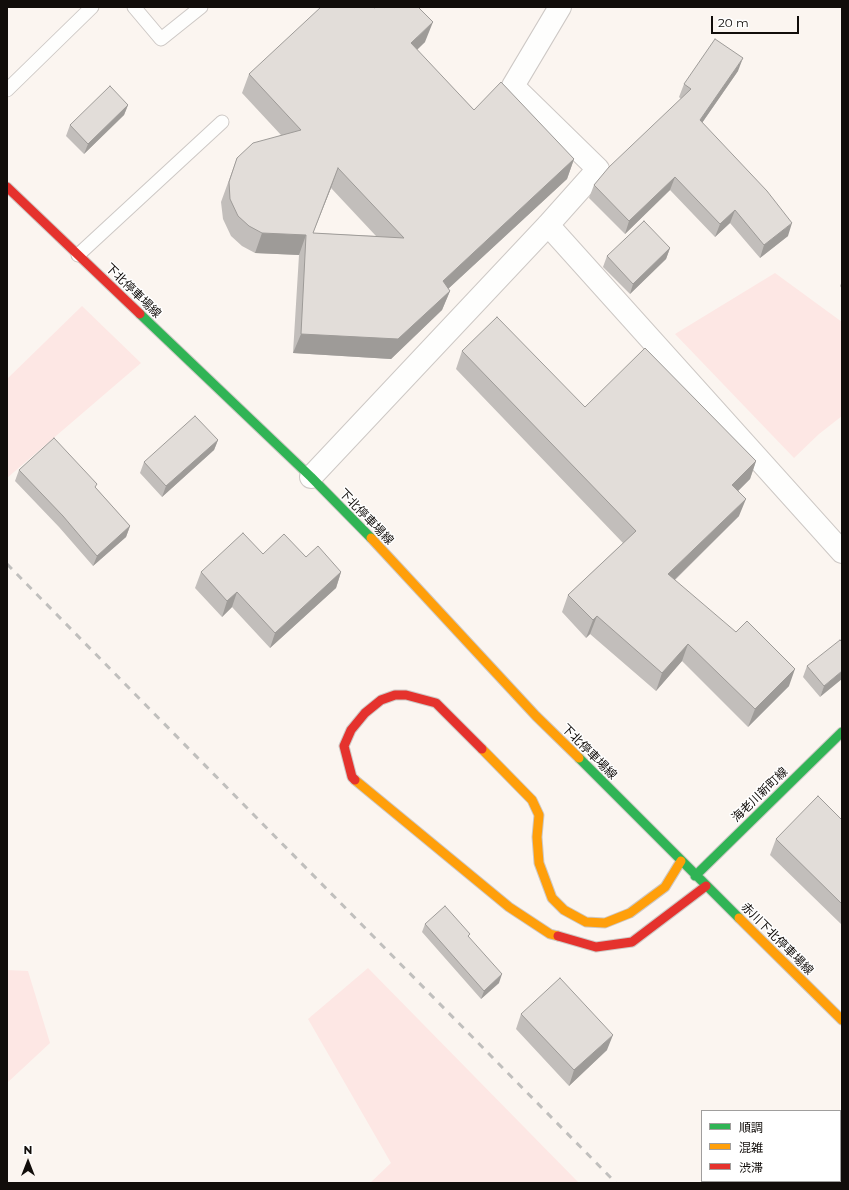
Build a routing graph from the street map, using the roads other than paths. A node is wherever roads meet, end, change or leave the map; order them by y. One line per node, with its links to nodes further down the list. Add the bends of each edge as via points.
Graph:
1 (92, 7): 5 (lane)
2 (134, 7): 3 (lane, via 161,39)
3 (201, 7)
4 (560, 7): 8 (street, via 513,86 598,169)
5 (7, 90)
6 (222, 122): 9 (lane)
7 (7, 187): 9 (main road, 下北停車場線)
8 (548, 225): 10 (street); 11 (street)
9 (78, 255): 10 (main road, 下北停車場線)
10 (311, 477): 13 (main road, 下北停車場線, via 398,566 536,716)
11 (842, 552)
12 (842, 732): 14 (main road, 海老川新町線)
13 (681, 861): 14 (main road, 下北停車場線); 15 (main road, via 665,887 630,913 604,923 586,922 564,910 552,898 539,863 539,815 532,800 436,703 406,695 395,695 381,700 365,713 344,746 352,776 509,907 550,934 596,947 632,942)
14 (695, 876): 15 (main road, 赤川下北停車場線)
15 (706, 886): 16 (main road, 赤川下北停車場線)
16 (842, 1020)

